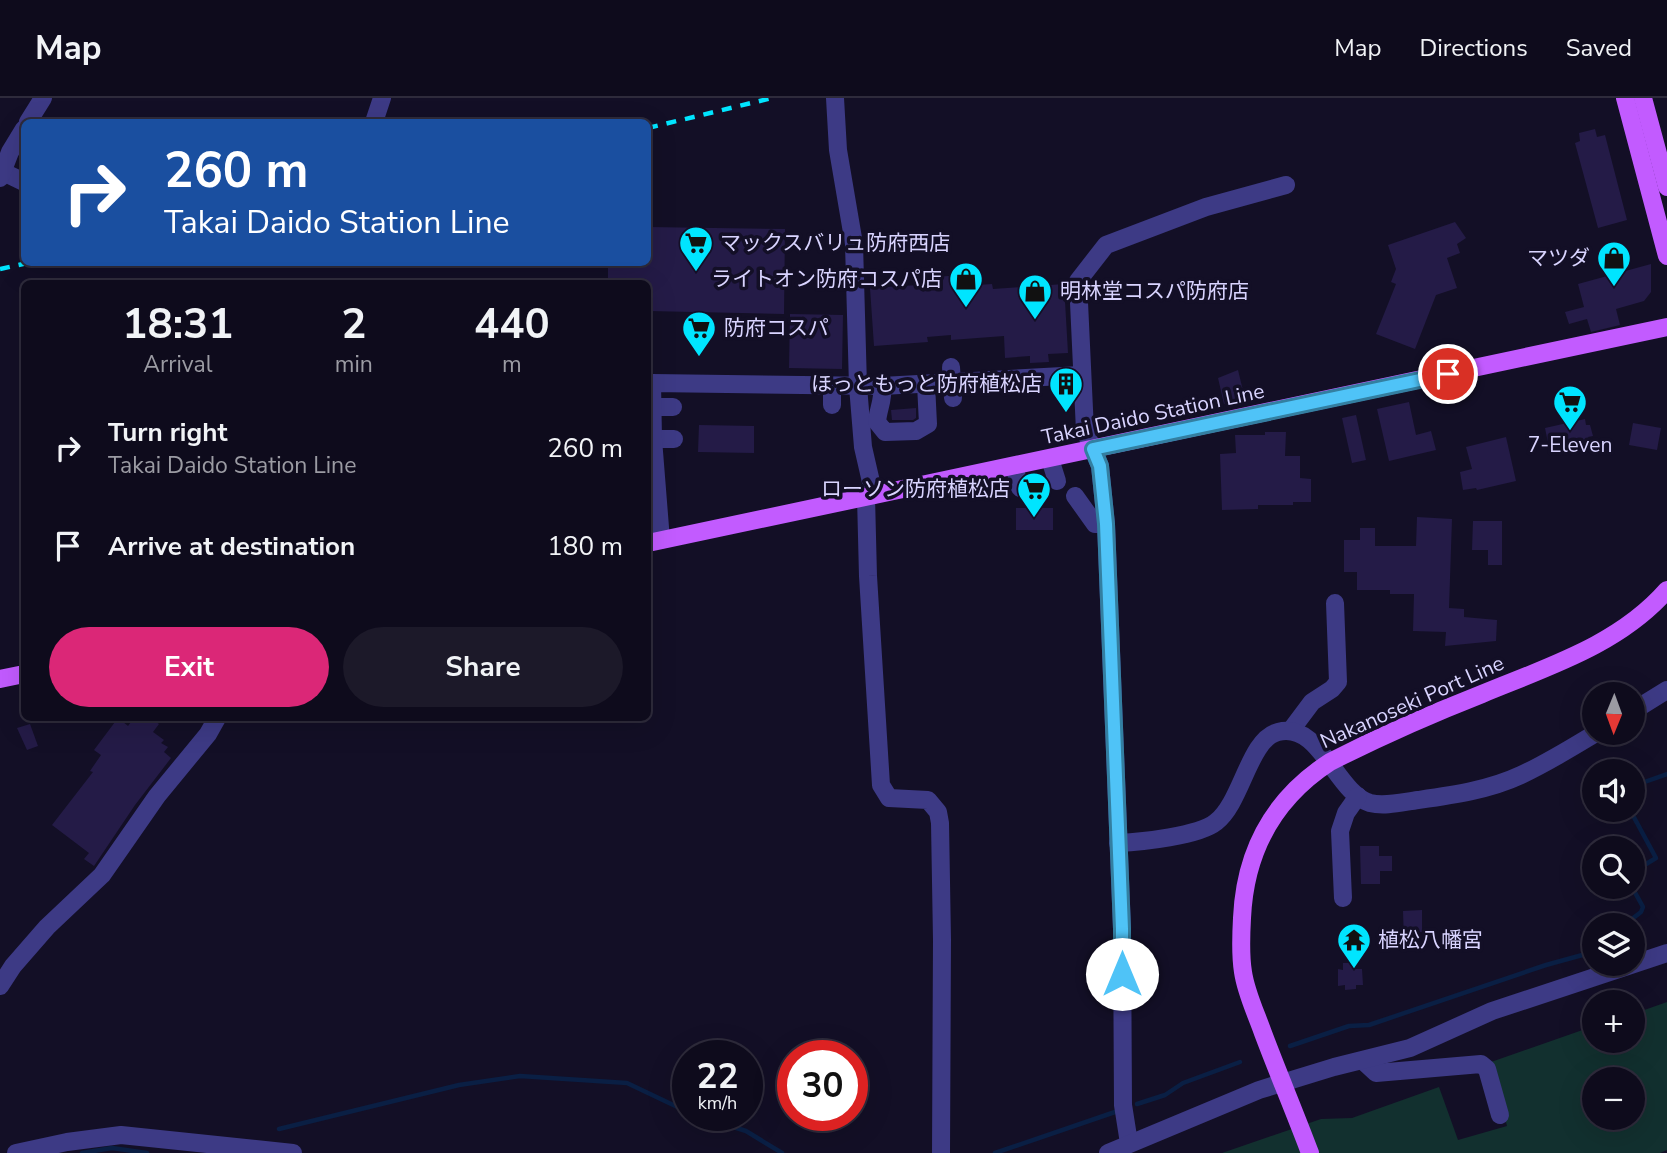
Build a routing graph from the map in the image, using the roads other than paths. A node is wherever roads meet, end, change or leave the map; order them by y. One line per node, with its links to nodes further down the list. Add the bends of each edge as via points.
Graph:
1 (43, 98): 6 (street)
2 (382, 98): 7 (street)
3 (835, 98): 17 (street, via 838,150 854,244)
4 (1625, 98): 13 (main road)
5 (1643, 98): 12 (main road)
6 (30, 119)
7 (375, 119)
8 (21, 134): 9 (street)
9 (1, 175): 10 (street)
10 (21, 181)
11 (1286, 185): 15 (street, via 1206,207 1106,245 1078,281)
12 (1667, 187)
13 (1667, 256)
14 (1667, 327): 23 (main road, Takai Daido Station Line)
15 (1081, 375): 16 (street, via 1031,386); 23 (street, via 1085,431)
16 (926, 384): 18 (street); 18 (street, via 928,424 916,431 885,432 877,422)
17 (858, 386): 18 (street); 19 (street, via 832,396 652,383); 28 (street)
18 (882, 386)
19 (651, 407): 20 (street); 21 (street)
20 (673, 407)
21 (653, 439): 22 (street); 31 (street)
22 (674, 439)
23 (1093, 449): 24 (main road, Takai Daido Station Line); 30 (street, via 1100,466)
24 (1050, 459): 25 (main road, Takai Daido Station Line); 26 (street)
25 (1014, 466): 27 (street); 28 (main road, Takai Daido Station Line)
26 (1057, 481)
27 (1020, 488)
28 (870, 496): 31 (main road, Takai Daido Station Line); 55 (street, via 868,576 881,785 889,798 928,800 940,823)
29 (1075, 496): 30 (street, via 1094,524)
30 (1106, 524): 43 (street)
31 (654, 542)
32 (1667, 590): 41 (main road, Nakanoseki Port Line, via 1651,608 1611,637 1572,657)
33 (1335, 603): 39 (street, via 1338,682 1312,702)
34 (21, 675): 35 (main road)
35 (0, 679)
36 (1667, 690): 37 (street)
37 (1645, 704)
38 (216, 721): 46 (street, via 102,875 47,927)
39 (1291, 730): 41 (street, via 1304,735); 43 (street, via 1276,732 1264,741 1235,798 1214,824 1197,831)
40 (1582, 741): 42 (street, via 1519,776 1462,794 1388,804 1370,803)
41 (1330, 762): 42 (street); 48 (main road, Nakanoseki Port Line, via 1291,792 1271,818 1259,841 1243,896 1243,972)
42 (1358, 796): 44 (street, via 1339,831)
43 (1118, 843): 50 (street, via 1123,1105)
44 (1343, 898)
45 (1667, 953): 47 (street, via 1492,1011)
46 (0, 985)
47 (1367, 1065): 48 (street); 49 (street, via 1376,1073 1481,1064 1487,1069)
48 (1282, 1083): 50 (street); 57 (main road, Nakanoseki Port Line)
49 (1500, 1115)
50 (1129, 1143): 56 (street)
51 (97, 1147): 52 (street, via 144,1136); 53 (street)
52 (208, 1148): 54 (street)
53 (16, 1153)
54 (293, 1153)
55 (941, 1153)
56 (1108, 1153)
57 (1310, 1153)

